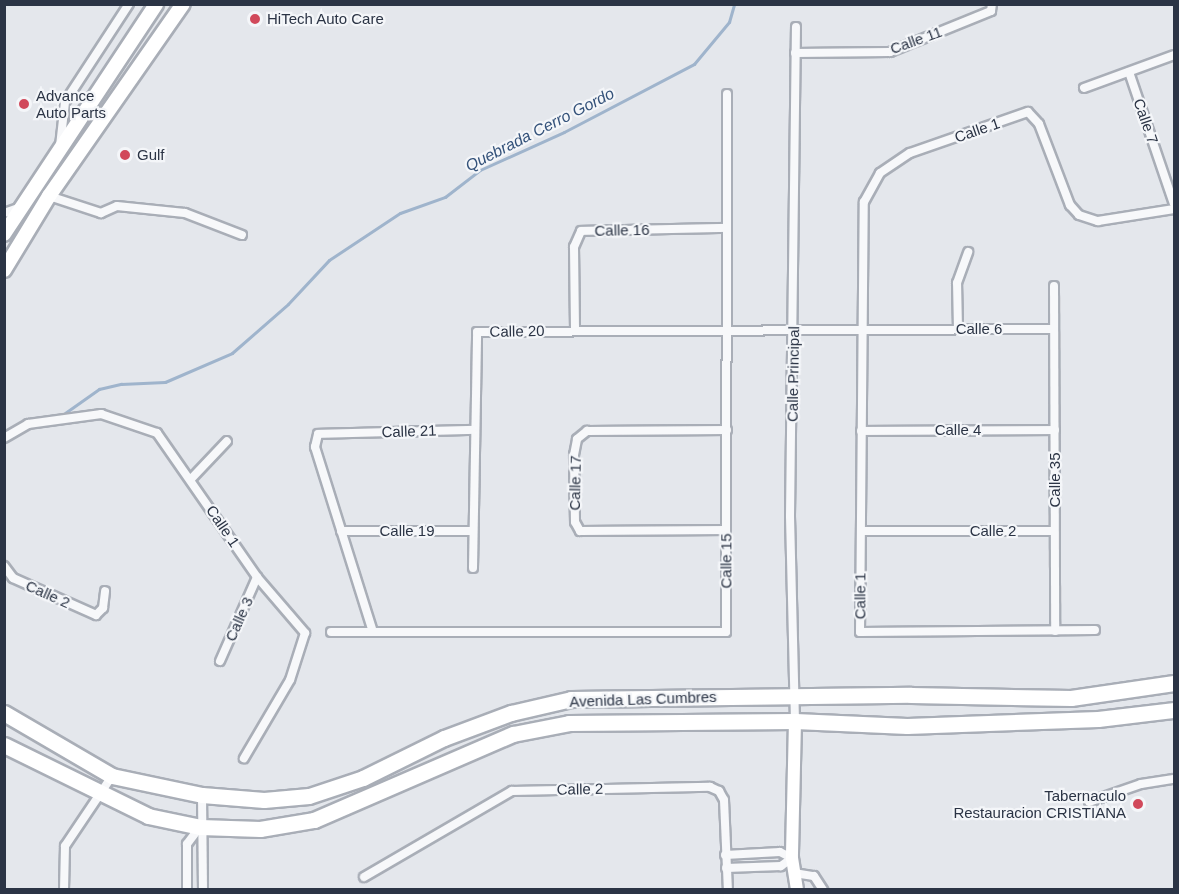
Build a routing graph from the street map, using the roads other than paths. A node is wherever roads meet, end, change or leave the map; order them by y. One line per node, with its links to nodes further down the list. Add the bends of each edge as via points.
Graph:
1 (129, 4): 11 (street, via 65,102)
2 (156, 4): 11 (main road)
3 (183, 4): 12 (main road)
4 (992, 4): 6 (street, Calle 11, via 991,11 890,52)
5 (796, 27): 6 (street, Calle Principal)
6 (795, 53): 27 (street, Calle Principal)
7 (1174, 55): 8 (street)
8 (1129, 72): 9 (street); 14 (street, Calle 7)
9 (1084, 88)
10 (728, 93): 16 (street, Calle 15)
11 (60, 148): 13 (main road)
12 (49, 196): 18 (street, via 101,213 117,206 185,213); 20 (main road)
13 (22, 207): 15 (street); 17 (main road)
14 (1174, 207): 24 (street, Calle 1, via 1098,221 1079,215 1070,205 1039,124 1028,112 910,153 879,173 864,202)
15 (4, 213)
16 (727, 228): 22 (street, Calle 16, via 581,231 574,247); 23 (street, Calle 15)
17 (4, 234)
18 (242, 235)
19 (968, 252): 25 (street, via 957,284)
20 (4, 270)
21 (1054, 286): 26 (street)
22 (574, 329): 23 (street, Calle 20); 28 (street, Calle 20, via 477,332)
23 (726, 329): 27 (street, Calle 20); 29 (street, Calle 15)
24 (861, 329): 25 (street, Calle 6); 27 (street); 31 (street, Calle 1)
25 (958, 329): 26 (street, Calle 6)
26 (1054, 329): 30 (street, Calle 35)
27 (793, 330): 50 (street, Calle Principal, via 790,516)
28 (473, 430): 36 (street, Calle 21, via 318,434 315,447); 37 (street, Calle 20)
29 (727, 430): 35 (street, Calle 15); 35 (street, Calle 17, via 587,431 577,439 574,455 574,522 580,531)
30 (1055, 430): 31 (street, Calle 4); 39 (street, Calle 35)
31 (861, 431): 38 (street, Calle 1)
32 (4, 438): 34 (street, Calle 1, via 28,423 101,414 157,433)
33 (227, 441): 34 (street)
34 (191, 479): 42 (street, Calle 1)
35 (726, 530): 47 (street, Calle 15, via 726,632)
36 (341, 531): 37 (street, Calle 19); 47 (street)
37 (473, 531): 41 (street, Calle 20)
38 (861, 531): 39 (street, Calle 2); 45 (street, Calle 1, via 860,632)
39 (1054, 531): 45 (street, Calle 35)
40 (4, 566): 43 (street, Calle 2, via 13,578 96,615 103,608)
41 (473, 568)
42 (257, 577): 48 (street, Calle 3); 55 (street, Calle 1, via 304,633 290,680)
43 (105, 591)
44 (1095, 630): 45 (street)
45 (1055, 631)
46 (331, 632): 47 (street, Calle 15)
47 (373, 632)
48 (219, 661)
49 (1174, 683): 50 (highway, Avenida Las Cumbres, via 1071,698)
50 (795, 695): 53 (street, Calle Principal); 59 (highway, Avenida Las Cumbres, via 571,699 511,713 453,734 363,778 309,796 264,800)
51 (1174, 710): 53 (highway, Avenida Las Cumbres, via 1098,719 907,726)
52 (4, 713): 56 (highway, Avenida Las Cumbres)
53 (795, 721): 61 (highway, Avenida Las Cumbres, via 569,723 513,734 314,820 261,829); 63 (street)
54 (4, 745): 58 (highway, Avenida Las Cumbres)
55 (244, 758)
56 (112, 776): 58 (street); 59 (highway, Avenida Las Cumbres)
57 (1174, 779): 60 (street, via 1141,784)
58 (100, 795): 61 (highway, Avenida Las Cumbres, via 148,816); 67 (street, via 65,846)
59 (202, 795): 61 (street)
60 (1089, 802)
61 (200, 827): 68 (street, via 187,844); 69 (street, via 205,844)
62 (725, 855): 63 (street, via 780,852); 64 (street, Calle 2); 66 (street, Calle 2, via 724,800 719,791 710,787 524,789 503,795)
63 (792, 858): 64 (street, via 781,866); 65 (street)
64 (726, 868): 70 (street, Calle 2)
65 (794, 873): 71 (street); 72 (street, via 814,876)
66 (364, 877)
67 (64, 890)
68 (187, 890)
69 (203, 890)
70 (728, 890)
71 (797, 890)
72 (823, 890)

